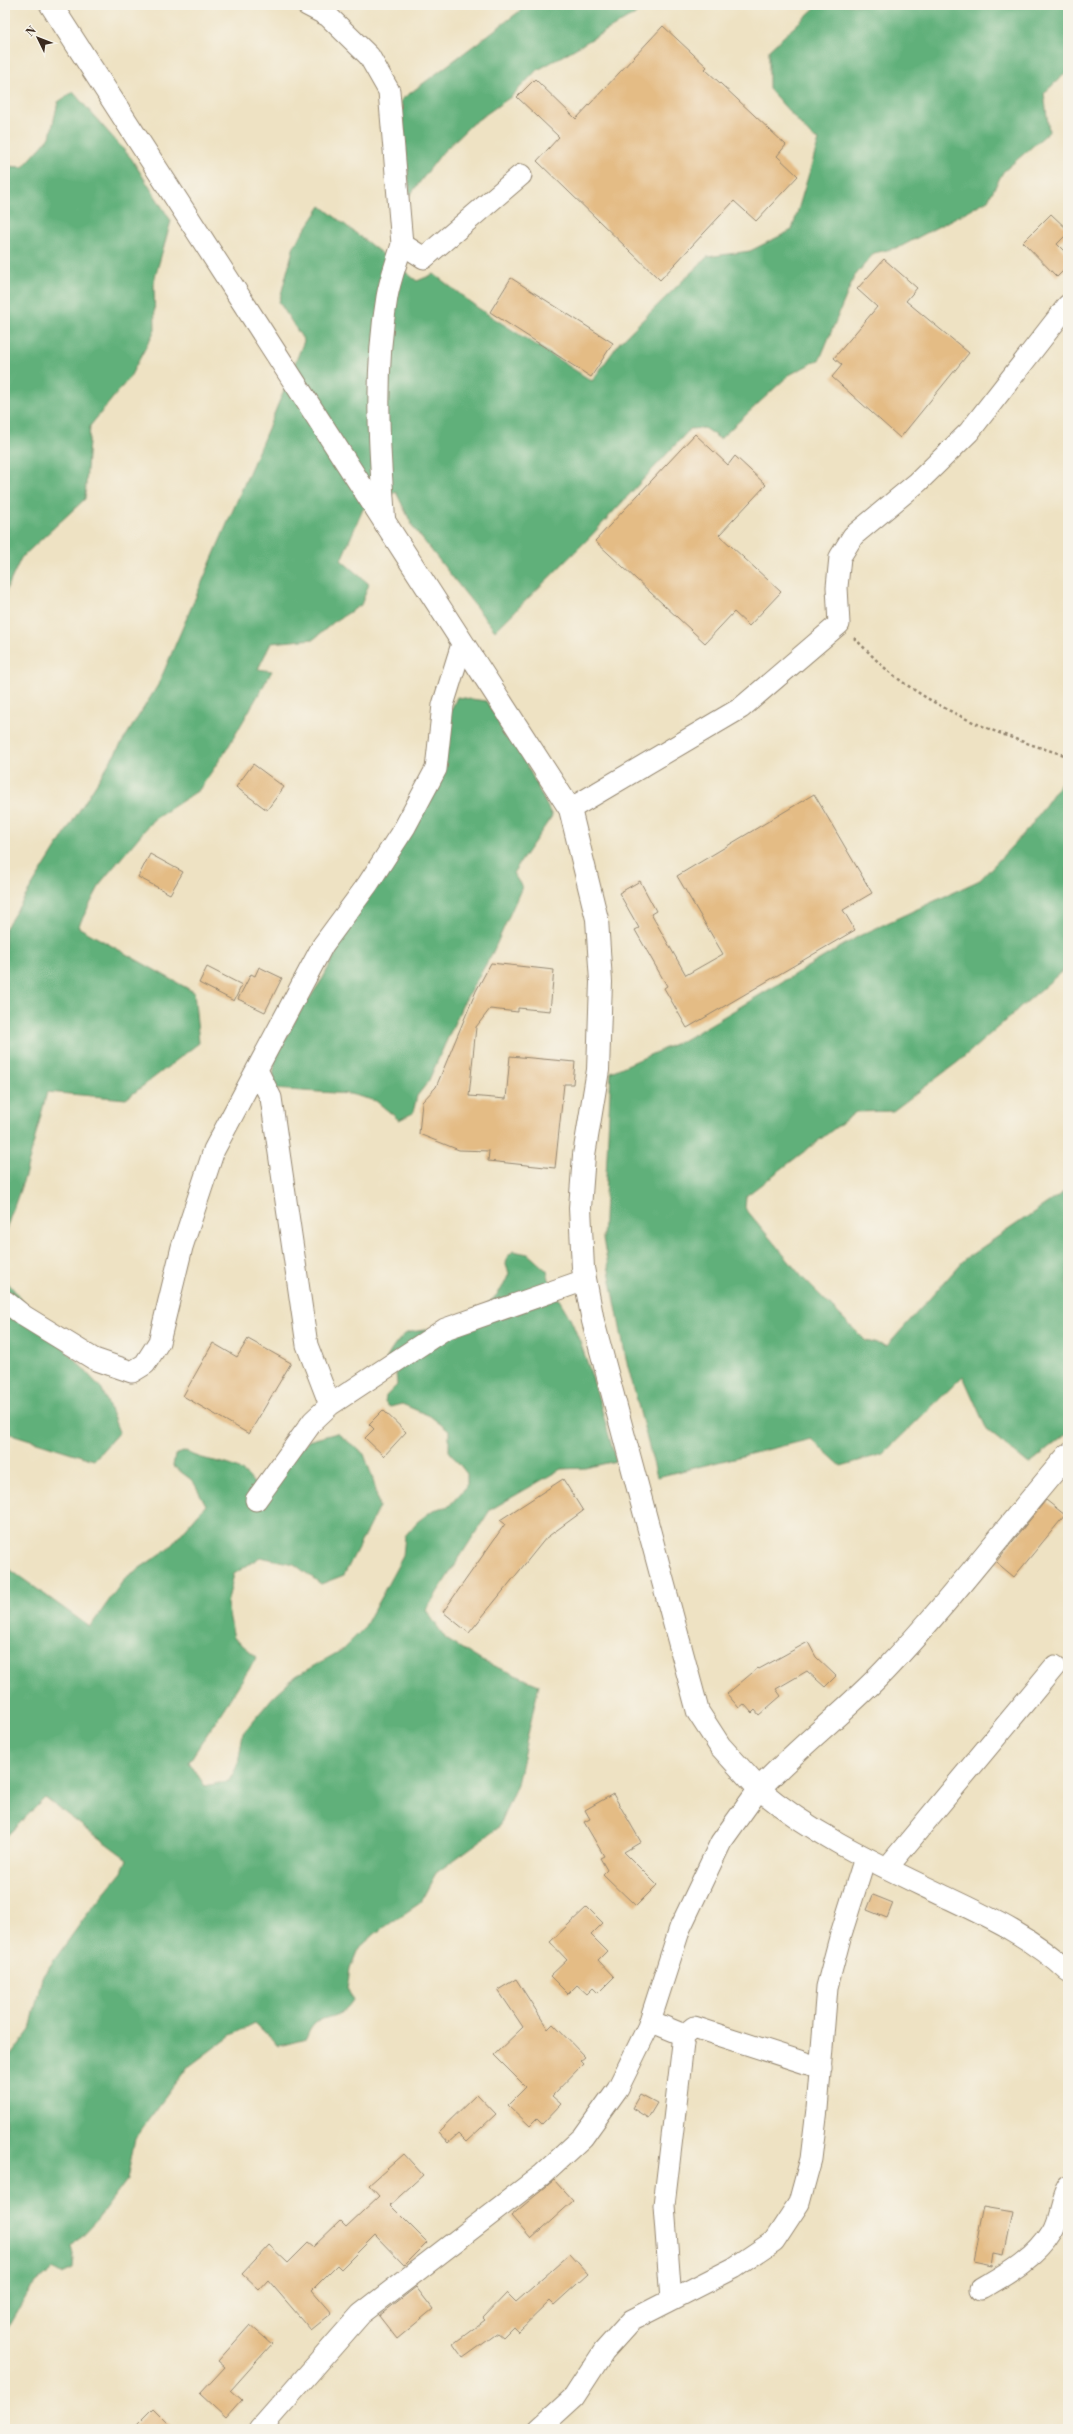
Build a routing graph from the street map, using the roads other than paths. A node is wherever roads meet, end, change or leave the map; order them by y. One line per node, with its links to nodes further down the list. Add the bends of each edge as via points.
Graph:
1 (51, 5): 6 (street)
2 (308, 5): 4 (street, via 328,16 369,56 389,91)
3 (521, 175): 4 (street, via 424,258)
4 (402, 244): 6 (street, via 387,296 380,366 379,447)
5 (1068, 305): 8 (street, via 970,432 918,482 853,536 840,557 837,587 839,624 741,708)
6 (385, 524): 7 (street)
7 (462, 644): 8 (street); 9 (street, via 443,704 436,768 401,834 323,945)
8 (570, 809): 10 (street, via 597,919 601,982 598,1070 584,1155 580,1208)
9 (257, 1070): 11 (street, via 214,1150 182,1247 159,1342 146,1364 132,1372 94,1359 24,1316); 12 (street, via 271,1098 308,1345)
10 (585, 1280): 12 (street, via 446,1329); 16 (street, via 593,1321 698,1712 720,1746)
11 (5, 1301)
12 (330, 1405): 14 (street, via 313,1421)
13 (1068, 1456): 16 (street, via 885,1670 811,1741 781,1765)
14 (256, 1500)
15 (1055, 1666): 18 (street)
16 (759, 1789): 17 (street, via 785,1811); 20 (street, via 721,1842 680,1928)
17 (865, 1858): 18 (street); 22 (street, via 826,1987)
18 (887, 1868): 19 (street, via 1010,1927)
19 (1065, 1961)
20 (650, 2021): 21 (street); 26 (street, via 618,2088 583,2137 543,2174 361,2314)
21 (684, 2035): 22 (street, via 694,2027); 25 (street, via 664,2204)
22 (821, 2068): 25 (street, via 811,2159 799,2202 774,2241 734,2268)
23 (1068, 2187): 24 (street, via 1053,2231 1032,2255 1012,2272)
24 (981, 2289)
25 (671, 2300): 27 (street, via 632,2320 604,2351 574,2397)
26 (260, 2429)
27 (539, 2429)

